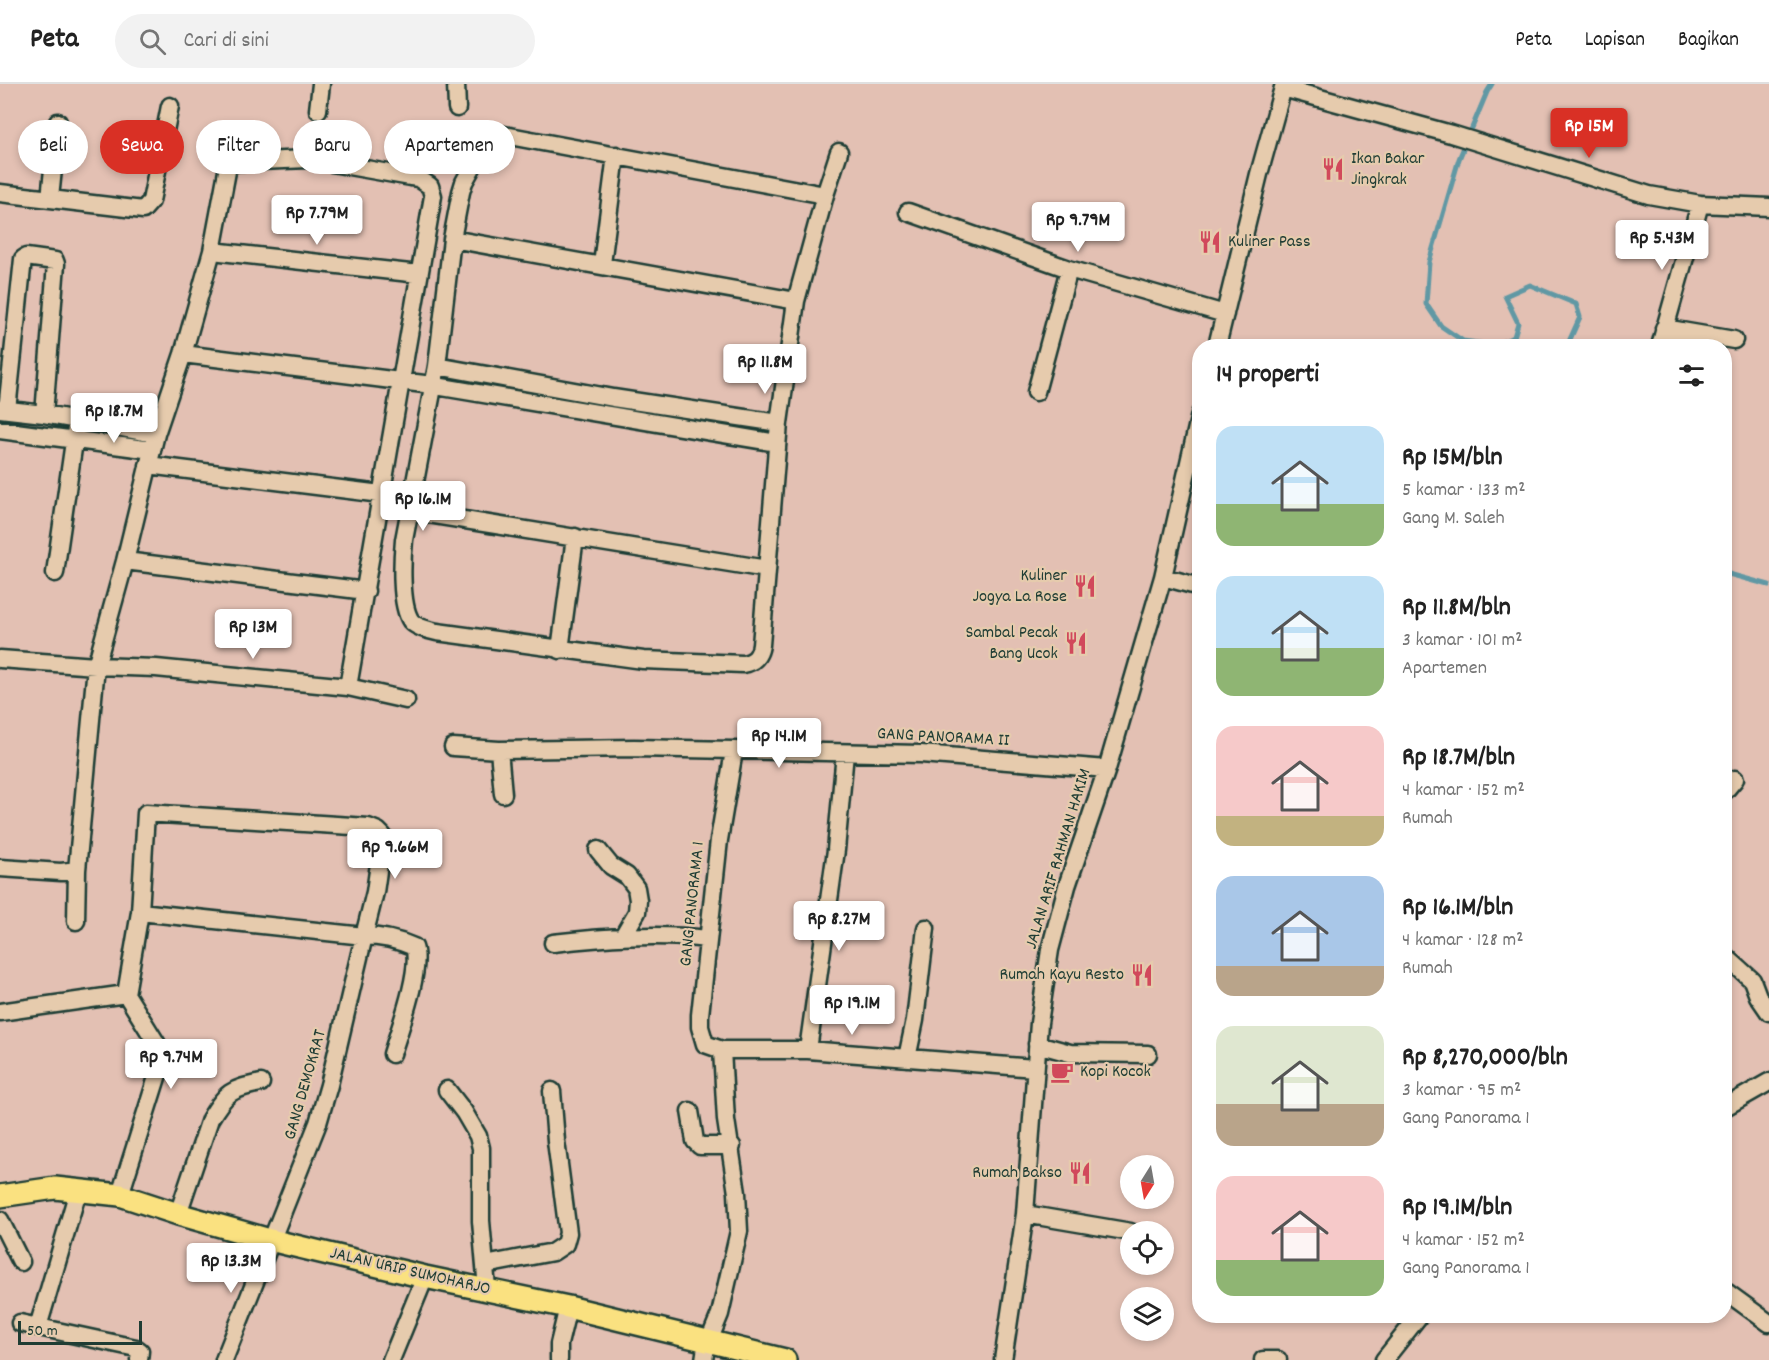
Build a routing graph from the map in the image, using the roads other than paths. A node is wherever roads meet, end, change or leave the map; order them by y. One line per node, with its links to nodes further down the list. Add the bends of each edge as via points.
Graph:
1 (321, 84): 6 (street)
2 (456, 84): 5 (street)
3 (1284, 86): 13 (street, via 1649,195); 22 (street)
4 (170, 106): 12 (street, via 151,201 143,210)
5 (457, 108)
6 (318, 110)
7 (839, 152): 11 (street)
8 (616, 155): 11 (street); 16 (street, via 499,134 464,182); 18 (street)
9 (53, 174): 12 (street)
10 (0, 193): 12 (street)
11 (825, 195): 21 (street)
12 (50, 198)
13 (1700, 204): 14 (street); 23 (street)
14 (1769, 207)
15 (908, 212): 19 (street)
16 (452, 239): 18 (street); 28 (street)
17 (212, 251): 20 (street); 20 (street, via 228,166 237,162 309,159 418,178 430,186 434,196); 27 (street)
18 (602, 264): 21 (street)
19 (1070, 269): 22 (street); 30 (street)
20 (419, 274): 29 (street)
21 (796, 301): 34 (street)
22 (1225, 314): 24 (street)
23 (1664, 328): 25 (street); 26 (street)
24 (1219, 339)
25 (1662, 339)
26 (1728, 339)
27 (183, 354): 29 (street); 38 (street)
28 (437, 366): 29 (street); 34 (street)
29 (416, 383): 37 (street); 40 (street); 41 (street)
30 (1036, 392)
31 (3, 410): 32 (street); 32 (street, via 26,257 57,264)
32 (44, 414): 33 (street)
33 (77, 421): 36 (street); 38 (street)
34 (779, 423): 37 (street)
35 (0, 430): 36 (street)
36 (75, 439): 38 (street); 45 (street)
37 (777, 443): 44 (street)
38 (152, 449): 40 (street); 43 (street)
39 (1192, 449): 46 (street, JALAN ARIF RAHMAN HAKIM)
40 (381, 494): 48 (street)
41 (409, 511): 42 (street); 49 (street, via 402,565 404,594 412,622 437,632)
42 (574, 537): 44 (street); 49 (street)
43 (126, 561): 48 (street); 51 (street)
44 (767, 569): 49 (street, via 760,651 751,662 690,663)
45 (55, 573)
46 (1163, 578): 47 (street); 58 (street, JALAN ARIF RAHMAN HAKIM)
47 (1192, 585)
48 (366, 591): 52 (street)
49 (560, 650)
50 (0, 659): 51 (street)
51 (96, 666): 52 (street); 62 (street)
52 (348, 687): 53 (street)
53 (406, 700)
54 (453, 747): 55 (street, GANG PANORAMA II)
55 (499, 750): 56 (street, GANG PANORAMA II); 59 (street)
56 (734, 751): 57 (street, GANG PANORAMA II); 68 (street, GANG PANORAMA 1)
57 (845, 753): 58 (street, GANG PANORAMA II, via 921,754); 78 (street, via 836,850)
58 (1107, 769): 76 (street, JALAN ARIF RAHMAN HAKIM, via 1067,886 1050,950)
59 (503, 794)
60 (598, 850): 67 (street, via 636,888 637,912)
61 (0, 868): 62 (street)
62 (77, 870): 64 (street)
63 (140, 912): 66 (street); 66 (street, GANG DEMOKRAT, via 146,813 368,826 383,839); 73 (street)
64 (76, 921)
65 (926, 928): 81 (street)
66 (364, 936): 79 (street, via 404,943 417,954); 97 (street, GANG DEMOKRAT, via 318,1123)
67 (623, 936): 68 (street); 69 (street)
68 (708, 939): 77 (street, GANG PANORAMA 1, via 700,1027 705,1044)
69 (553, 943)
70 (1732, 962): 71 (street)
71 (1752, 980): 72 (street); 75 (street)
72 (1769, 991)
73 (126, 994): 74 (street); 91 (street, via 156,1044 159,1071)
74 (0, 1012)
75 (1769, 1012)
76 (1036, 1044): 80 (street, via 1070,1053); 82 (street, JALAN ARIF RAHMAN HAKIM)
77 (722, 1050): 78 (street); 89 (street, via 726,1120)
78 (808, 1050): 81 (street)
79 (392, 1054)
80 (1148, 1054)
81 (907, 1058): 82 (street)
82 (1035, 1068): 94 (street, JALAN ARIF RAHMAN HAKIM)
83 (1769, 1082): 87 (street)
84 (261, 1083): 93 (street, via 237,1088 216,1108)
85 (447, 1090): 99 (street, via 464,1112 481,1148)
86 (552, 1091): 99 (street, via 568,1233 565,1244 553,1252)
87 (1732, 1103)
88 (690, 1111): 89 (street, via 695,1141 700,1146)
89 (732, 1146): 108 (street, via 739,1230 720,1314)
90 (78, 1191): 91 (main road, JALAN URIP SUMOHARJO); 92 (main road, JALAN URIP SUMOHARJO, via 55,1188); 107 (street)
91 (120, 1195): 93 (main road, JALAN URIP SUMOHARJO)
92 (0, 1196)
93 (178, 1214): 97 (main road, JALAN URIP SUMOHARJO)
94 (1025, 1214): 96 (street); 114 (street, JALAN ARIF RAHMAN HAKIM)
95 (0, 1220): 98 (street)
96 (1120, 1230)
97 (270, 1240): 100 (main road, JALAN URIP SUMOHARJO); 110 (street, GANG DEMOKRAT)
98 (21, 1262)
99 (485, 1265): 101 (street)
100 (425, 1277): 101 (main road, JALAN URIP SUMOHARJO); 111 (street)
101 (488, 1289): 103 (main road, JALAN URIP SUMOHARJO)
102 (1732, 1296): 106 (street)
103 (568, 1307): 108 (main road, JALAN URIP SUMOHARJO, via 658,1328); 112 (street)
104 (20, 1323): 107 (street)
105 (1413, 1323): 117 (street)
106 (1769, 1323)
107 (38, 1327): 109 (street, via 136,1348 140,1351)
108 (707, 1347): 113 (main road, JALAN URIP SUMOHARJO)
109 (139, 1360)
110 (224, 1360)
111 (391, 1360)
112 (559, 1360)
113 (785, 1360)
114 (1004, 1360)
115 (1263, 1360): 116 (street)
116 (1278, 1360)
117 (1384, 1360)

